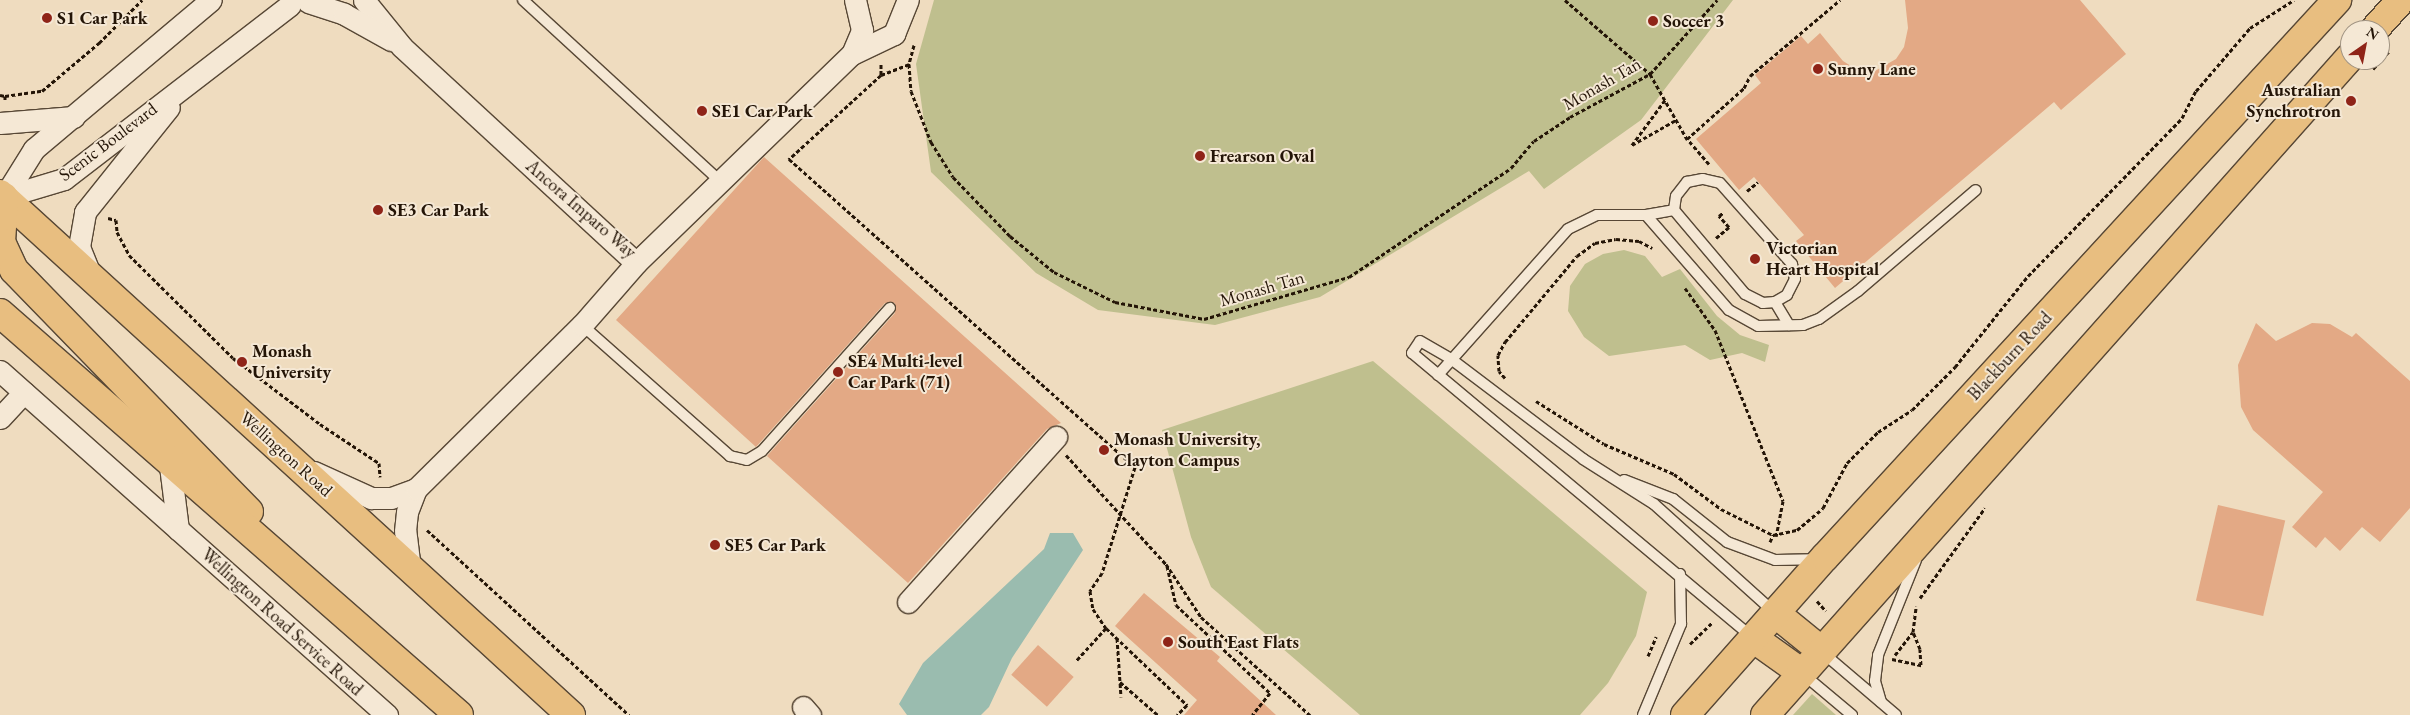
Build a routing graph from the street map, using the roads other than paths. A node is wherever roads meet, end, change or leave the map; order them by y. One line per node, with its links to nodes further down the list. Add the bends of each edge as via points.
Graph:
1 (191, 0): 11 (street)
2 (211, 0): 11 (street)
3 (364, 0): 12 (street, Ancora Imparo Way)
4 (523, 0): 18 (lane)
5 (855, 0): 13 (street, via 862,30)
6 (908, 0): 13 (street, via 894,34)
7 (2337, 0): 42 (main road, Blackburn Road)
8 (2401, 0): 10 (main road)
9 (295, 2): 12 (street, Ancora Imparo Way, via 344,14); 15 (street, Scenic Boulevard)
10 (2383, 20)
11 (165, 36): 16 (street)
12 (402, 47): 23 (street, Ancora Imparo Way)
13 (852, 54): 18 (street, Ancora Imparo Way)
14 (2340, 68): 41 (main road)
15 (191, 79): 20 (street, Scenic Boulevard, via 64,179); 24 (street, via 85,212 79,247)
16 (74, 116): 17 (street); 20 (street, via 34,150)
17 (0, 123)
18 (718, 180): 23 (street, Ancora Imparo Way)
19 (1976, 190): 29 (lane, via 1819,319)
20 (1, 196): 24 (main road, Wellington Road); 48 (main road, via 1,242 14,270 30,290)
21 (1674, 210): 22 (lane); 25 (lane, via 1745,294 1763,303); 25 (lane, via 1676,196 1687,182 1704,179 1720,183 1792,264 1795,279 1788,295)
22 (1646, 215): 29 (lane, via 1728,310 1758,326); 30 (lane, via 1597,215 1568,230)
23 (636, 262): 28 (street)
24 (92, 278): 37 (main road, Wellington Road)
25 (1776, 302): 29 (lane)
26 (890, 308): 28 (lane, via 762,451 747,460 730,456)
27 (0, 314): 36 (main road)
28 (582, 325): 39 (street)
29 (1788, 326)
30 (1451, 359): 32 (lane); 32 (lane, via 1420,341 1412,353); 38 (lane, via 1554,438)
31 (0, 371): 33 (street, Wellington Road Service Road)
32 (1438, 375): 44 (lane)
33 (24, 392): 34 (street); 40 (street, Wellington Road Service Road)
34 (0, 418)
35 (1056, 438): 45 (street)
36 (170, 466): 40 (street); 48 (main road)
37 (300, 466): 39 (street, via 359,494 391,498); 43 (main road, Wellington Road)
38 (1611, 476): 42 (lane, via 1665,494 1721,539 1764,557 1798,562); 46 (lane, via 1668,515)
39 (416, 489): 43 (street, via 407,512 405,531)
40 (178, 529): 52 (street, Wellington Road Service Road)
41 (1925, 538): 49 (main road); 51 (lane, via 1878,655 1875,681)
42 (1825, 557): 46 (main road, Blackburn Road)
43 (410, 568): 54 (main road, Wellington Road)
44 (1680, 574): 47 (lane); 55 (lane, via 1684,611 1676,639)
45 (908, 602)
46 (1775, 613): 47 (main road, Blackburn Road); 49 (main road)
47 (1753, 638): 50 (main road); 56 (main road, Blackburn Road)
48 (376, 641): 53 (main road)
49 (1822, 651): 50 (main road); 51 (lane)
50 (1802, 673): 57 (main road); 58 (lane)
51 (1881, 702): 59 (lane)
52 (387, 715)
53 (459, 715)
54 (571, 715)
55 (1643, 715)
56 (1685, 715)
57 (1765, 715)
58 (1852, 715)
59 (1896, 715)

